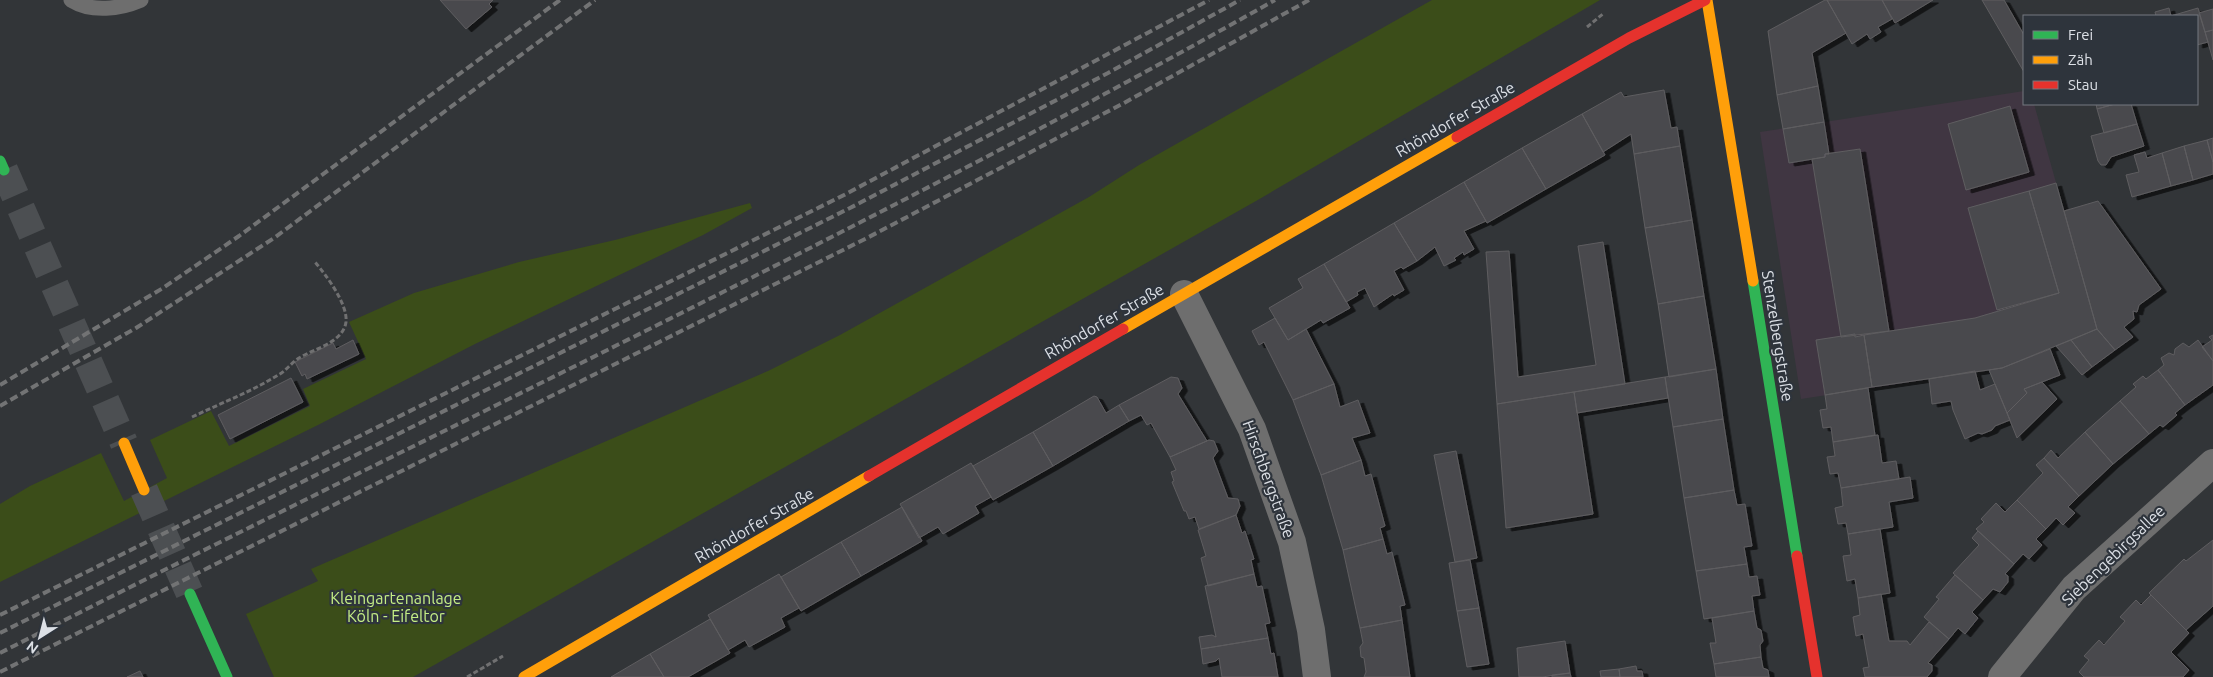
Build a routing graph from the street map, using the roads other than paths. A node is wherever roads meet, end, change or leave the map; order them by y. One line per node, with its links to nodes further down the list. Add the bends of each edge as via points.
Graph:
1 (71, 0): 2 (lane, via 93,8 107,8)
2 (141, 0)
3 (1706, 0): 4 (street, Rhöndorfer Straße, via 1629,38); 12 (street, Stenzelbergstraße)
4 (1184, 294): 10 (street, Rhöndorfer Straße); 11 (street, Hirschbergstraße, via 1252,429 1289,534 1311,630)
5 (124, 443): 7 (street)
6 (2213, 463): 13 (street, Siebengebirgsallee, via 2074,588)
7 (144, 490)
8 (190, 594): 9 (street)
9 (227, 677)
10 (524, 677)
11 (1317, 677)
12 (1817, 677)
13 (2002, 677)

